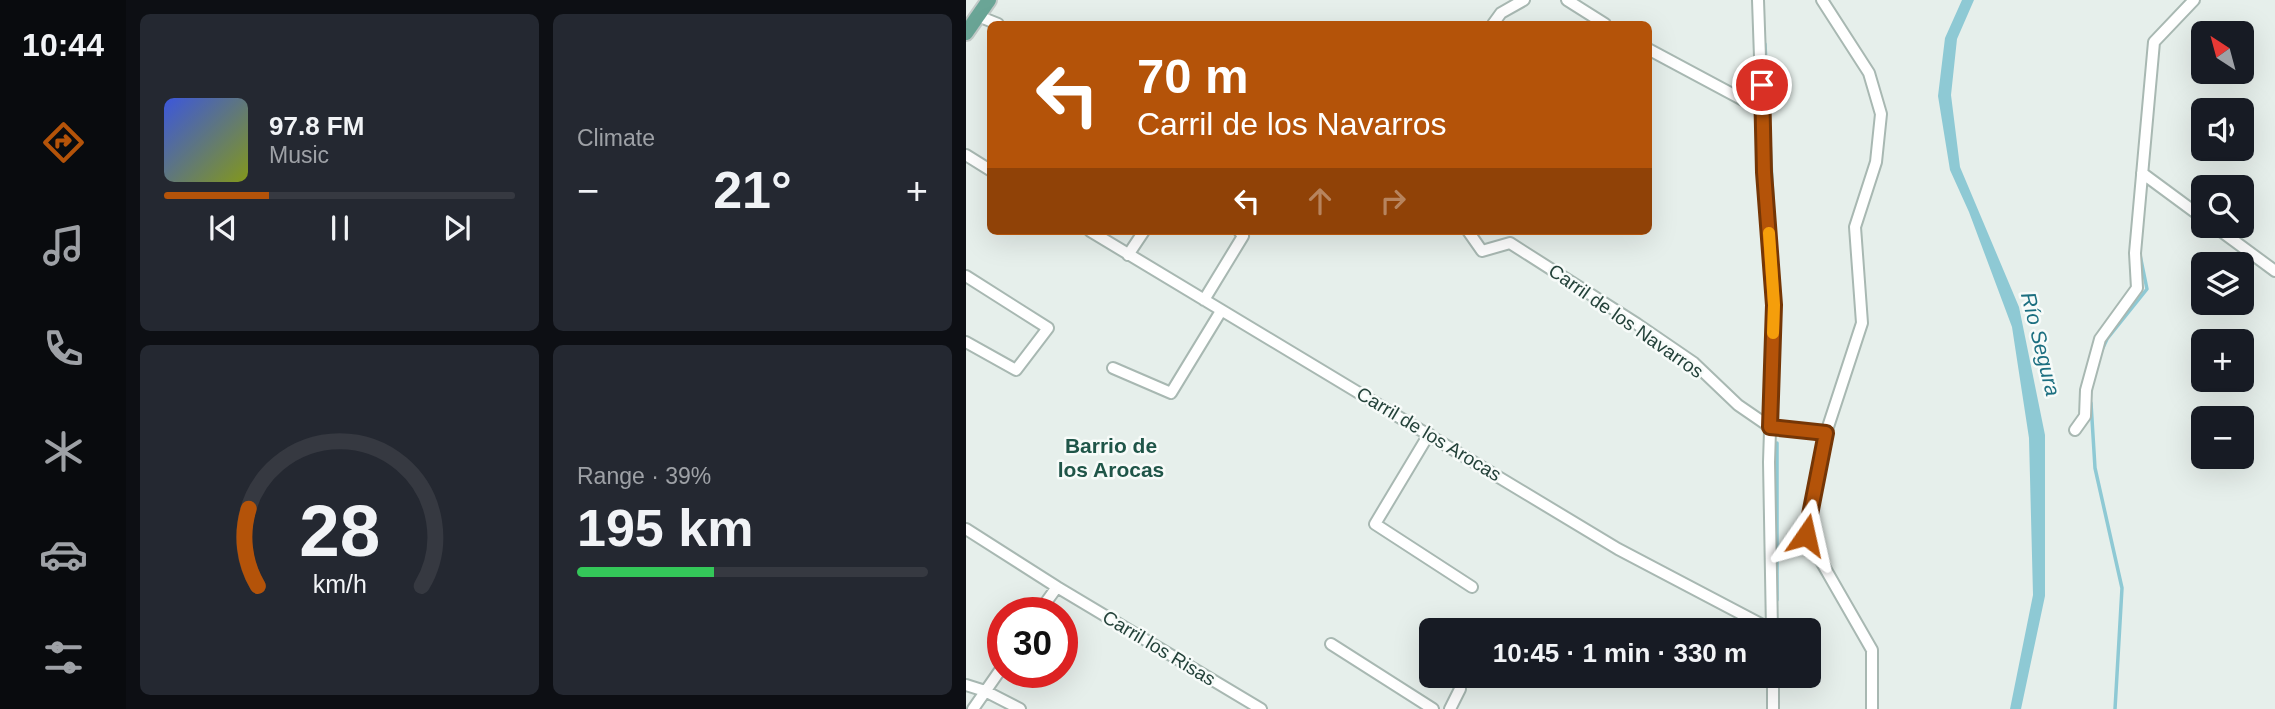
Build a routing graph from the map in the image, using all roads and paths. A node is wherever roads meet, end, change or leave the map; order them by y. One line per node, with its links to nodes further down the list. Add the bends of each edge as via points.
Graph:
1 (989, 0): 7 (main road)
2 (1524, 0): 9 (street)
3 (1567, 0): 10 (street)
4 (1758, 0): 13 (street)
5 (1822, 0): 32 (street, via 1868,73 1881,114 1876,162 1855,227 1862,323)
6 (2194, 0): 16 (street, via 2154,42)
7 (978, 16): 8 (street); 11 (main road)
8 (990, 21)
9 (1495, 21)
10 (1600, 21)
11 (966, 33)
12 (1652, 51): 13 (street)
13 (1762, 106): 30 (street, via 1774,305)
14 (966, 155): 15 (street)
15 (987, 168)
16 (2142, 173): 17 (street); 31 (street, via 2135,253 2137,288 2100,339 2085,390 2085,416)
17 (2191, 209)
18 (1096, 235): 23 (street, Carril de los Arocas)
19 (1141, 235): 23 (street)
20 (1242, 235): 26 (street)
21 (1471, 235): 30 (street, Carril de los Navarros, via 1482,251 1510,243 1626,317 1693,363 1738,405)
22 (2230, 238): 24 (street)
23 (1128, 255): 26 (street, Carril de los Arocas)
24 (2275, 271)
25 (966, 276): 28 (street, via 1048,328 1016,370)
26 (1204, 300): 27 (street, Carril de los Arocas)
27 (1221, 311): 29 (street, via 1171,393); 33 (street, Carril de los Arocas)
28 (966, 342)
29 (1112, 368)
30 (1770, 427): 32 (street, Carril de los Navarros); 39 (street)
31 (2075, 430)
32 (1826, 433): 52 (street, via 1806,535 1872,650)
33 (1429, 434): 36 (street, via 1376,524); 38 (street, Carril de los Arocas, via 1618,549)
34 (966, 529): 35 (street, Carril los Risas)
35 (1057, 587): 37 (street); 48 (street, Carril los Risas)
36 (1472, 587)
37 (1050, 597)
38 (1749, 618)
39 (1772, 618)
40 (1331, 644): 49 (street)
41 (966, 685): 45 (street)
42 (987, 688): 45 (street)
43 (1773, 688): 51 (street)
44 (1460, 689): 50 (street)
45 (985, 691): 46 (street); 47 (street)
46 (973, 709)
47 (1020, 709)
48 (1261, 709)
49 (1433, 709)
50 (1450, 709)
51 (1773, 709)
52 (1871, 709)

